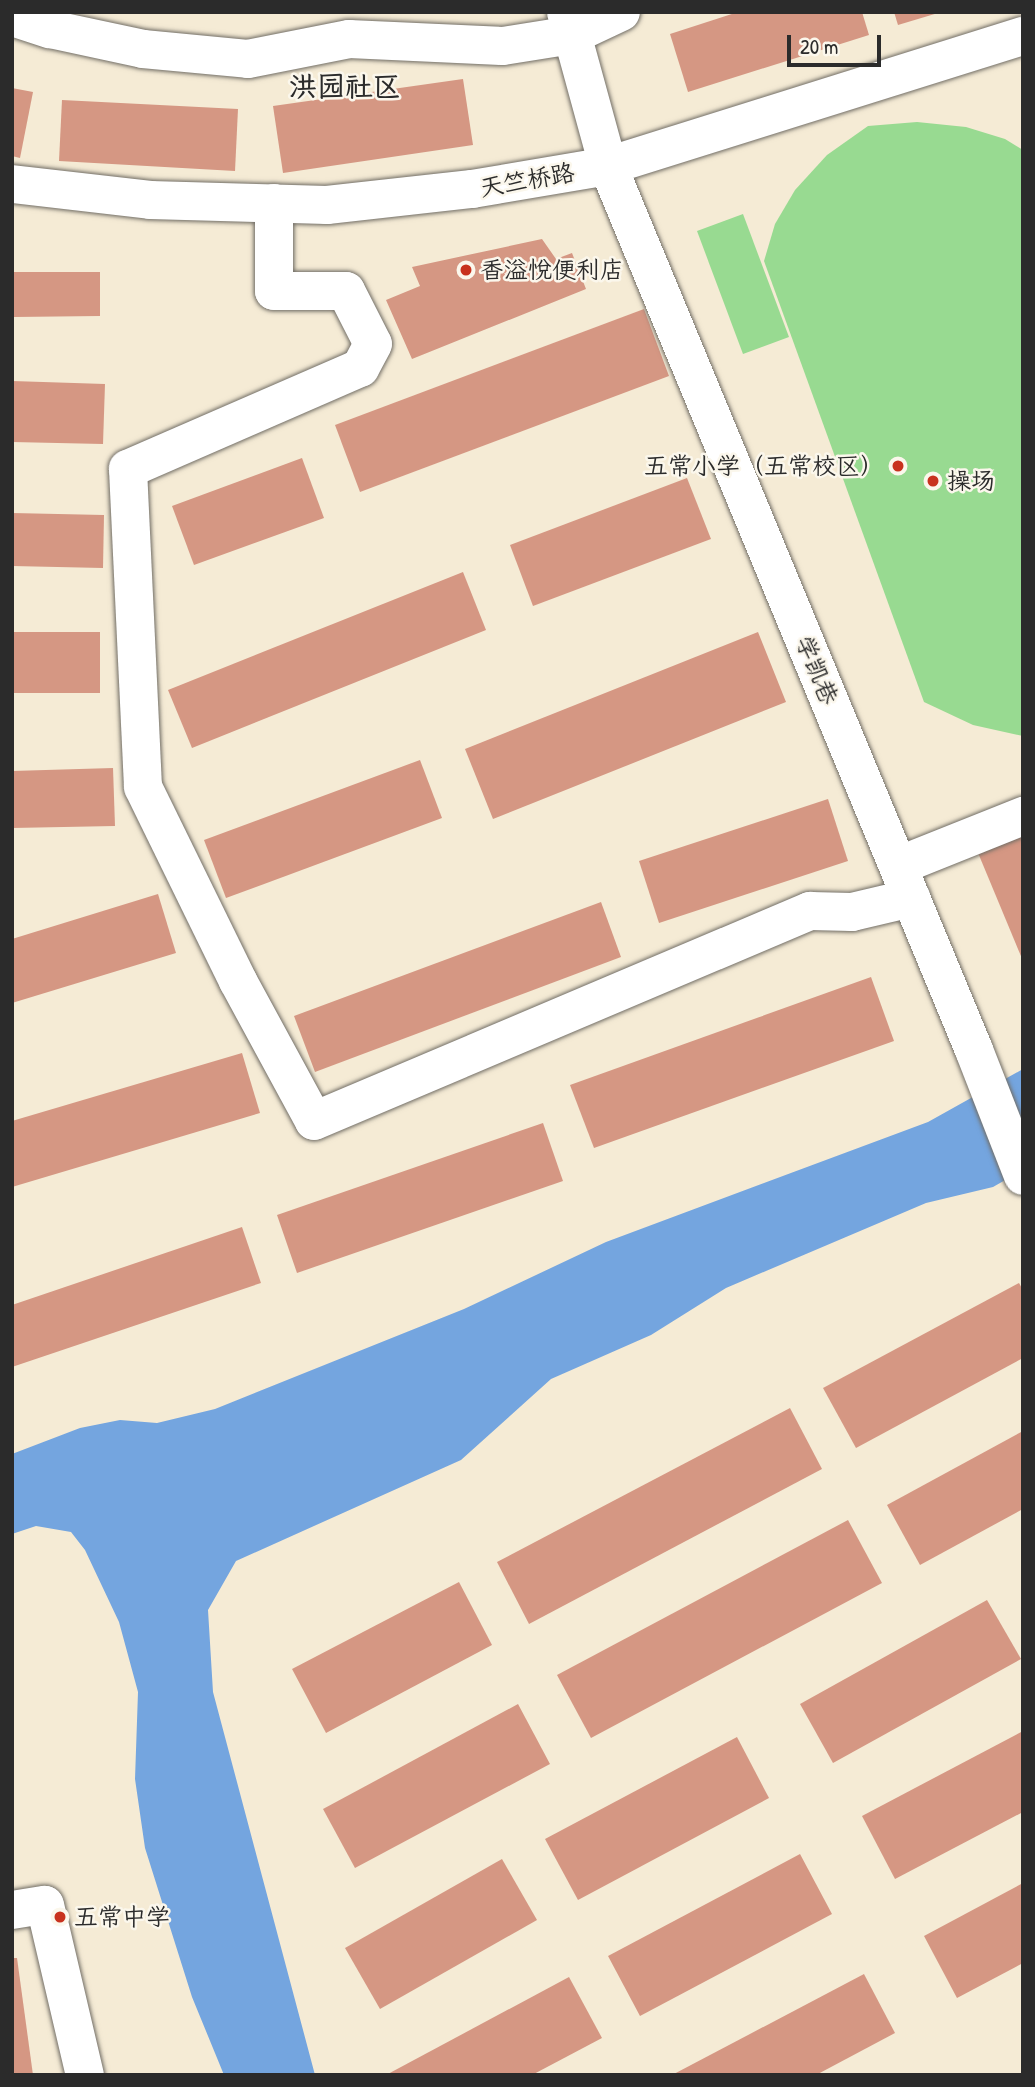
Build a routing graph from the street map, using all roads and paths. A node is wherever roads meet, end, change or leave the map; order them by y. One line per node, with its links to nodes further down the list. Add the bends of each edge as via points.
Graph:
1 (621, 12): 3 (street)
2 (12, 17): 3 (street, via 143,49 248,59 349,38 503,46)
3 (569, 24): 5 (street, 学凯巷)
4 (1023, 36): 5 (street, 天竺桥路)
5 (608, 166): 7 (street, 天竺桥路, via 472,189 327,205); 9 (street, 学凯巷)
6 (12, 184): 7 (street, 天竺桥路, via 150,200)
7 (274, 203): 9 (street, via 274,291 346,291 373,344 360,368 128,469 143,788 237,981 314,1121 810,911 852,912)
8 (1023, 816): 9 (street)
9 (904, 882): 10 (street, 学凯巷)
10 (1023, 1176)
11 (12, 1910): 12 (street, via 45,1905)
12 (85, 2075)

